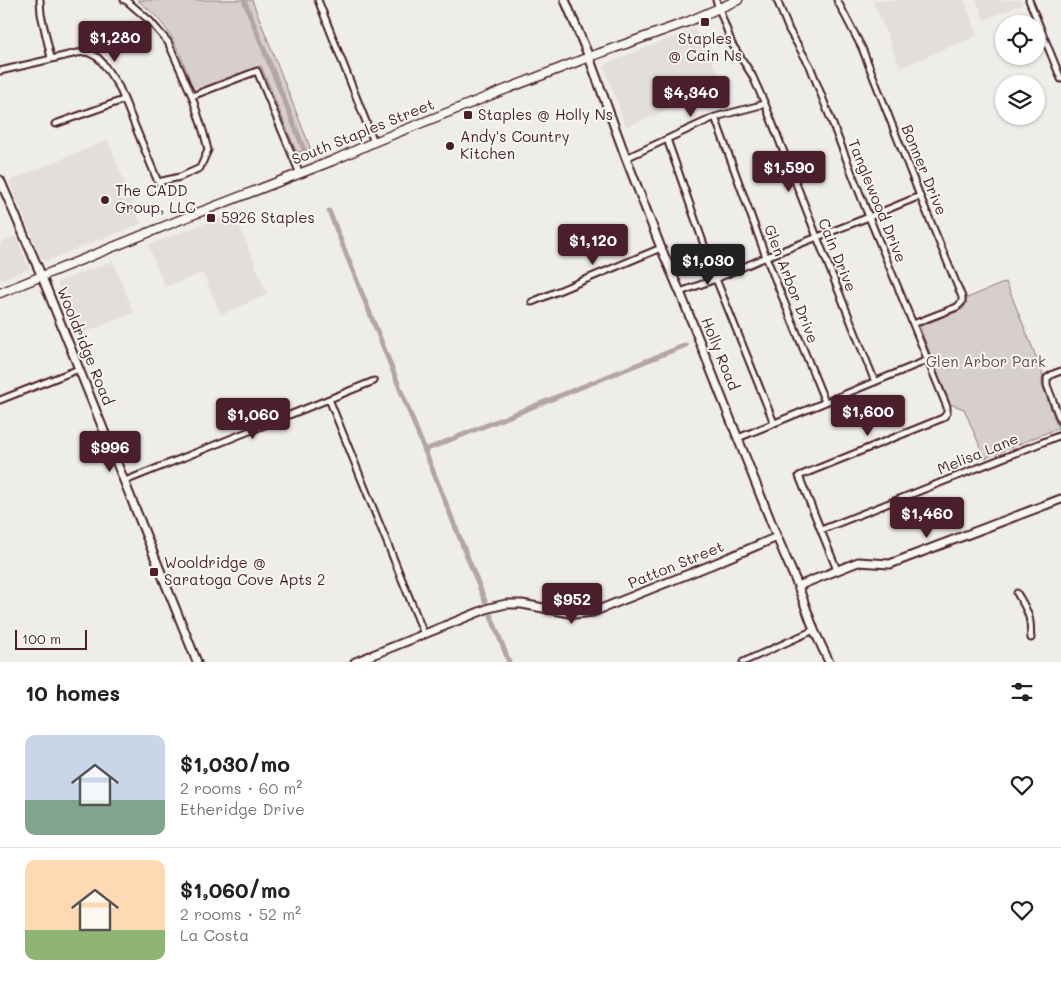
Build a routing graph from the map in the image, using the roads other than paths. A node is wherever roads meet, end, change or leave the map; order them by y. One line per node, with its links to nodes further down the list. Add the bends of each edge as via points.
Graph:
1 (40, 0): 12 (street)
2 (124, 0): 15 (street, via 150,21 168,42)
3 (318, 0): 21 (street)
4 (565, 0): 11 (main road, Holly Road)
5 (716, 0): 10 (street, Cain Drive)
6 (738, 0): 10 (main road, South Staples Street)
7 (777, 0): 26 (street, Tanglewood Drive, via 789,30 810,66)
8 (837, 0): 25 (street, Bonner Drive, via 862,48)
9 (1029, 0): 14 (street)
10 (719, 8): 11 (main road, South Staples Street); 17 (street, Cain Drive, via 732,44)
11 (589, 57): 21 (main road, South Staples Street); 22 (main road, Holly Road)
12 (51, 58): 13 (street); 16 (street, via 87,52 97,57 119,87)
13 (0, 71)
14 (1061, 79)
15 (192, 96): 16 (street, via 208,150 200,168 158,182); 23 (street, via 257,71)
16 (123, 100): 19 (street)
17 (766, 104): 18 (street); 27 (street, Cain Drive)
18 (715, 117): 20 (street); 29 (street, Glen Arbor Drive)
19 (55, 124)
20 (667, 140): 22 (street); 31 (street)
21 (374, 142): 23 (main road, South Staples Street)
22 (626, 158): 28 (main road, Holly Road)
23 (300, 174): 30 (main road, South Staples Street)
24 (0, 180): 30 (main road, Wooldridge Road)
25 (920, 196): 26 (street); 35 (street, Bonner Drive, via 962,302 957,307)
26 (869, 217): 27 (street); 35 (street, Tanglewood Drive)
27 (817, 237): 29 (street); 40 (street, Cain Drive)
28 (661, 248): 32 (main road, Holly Road); 34 (street)
29 (766, 257): 31 (street); 43 (street, Glen Arbor Drive)
30 (42, 277): 33 (main road, South Staples Street); 37 (main road, Wooldridge Road)
31 (716, 279): 32 (street); 45 (street)
32 (680, 292): 47 (main road, Holly Road)
33 (0, 293)
34 (532, 302)
35 (913, 324): 36 (street, Tanglewood Drive)
36 (928, 360): 40 (street); 50 (street, Tanglewood Drive, via 947,407 943,418 799,476)
37 (79, 369): 42 (street); 48 (main road, Wooldridge Road)
38 (1061, 371): 44 (street, via 1047,378)
39 (374, 381): 41 (street)
40 (875, 382): 43 (street)
41 (329, 399): 48 (street); 56 (street)
42 (0, 400)
43 (825, 402): 45 (street)
44 (1061, 422)
45 (774, 423): 47 (street)
46 (1061, 435): 50 (street, Melisa Lane)
47 (738, 438): 51 (main road, Holly Road)
48 (124, 480): 58 (main road, Wooldridge Road)
49 (1061, 499): 52 (main road, via 890,564 858,562)
50 (821, 530): 52 (street)
51 (778, 537): 53 (main road, Holly Road); 56 (main road, Patton Street, via 593,612 575,614 506,604)
52 (837, 570): 53 (main road)
53 (798, 586): 55 (main road, Holly Road)
54 (1017, 592): 57 (street, via 1028,613)
55 (814, 630): 60 (street); 61 (main road, Holly Road)
56 (424, 634): 59 (main road, Patton Street)
57 (1030, 638)
58 (197, 662)
59 (355, 662)
60 (743, 662)
61 (829, 662)

